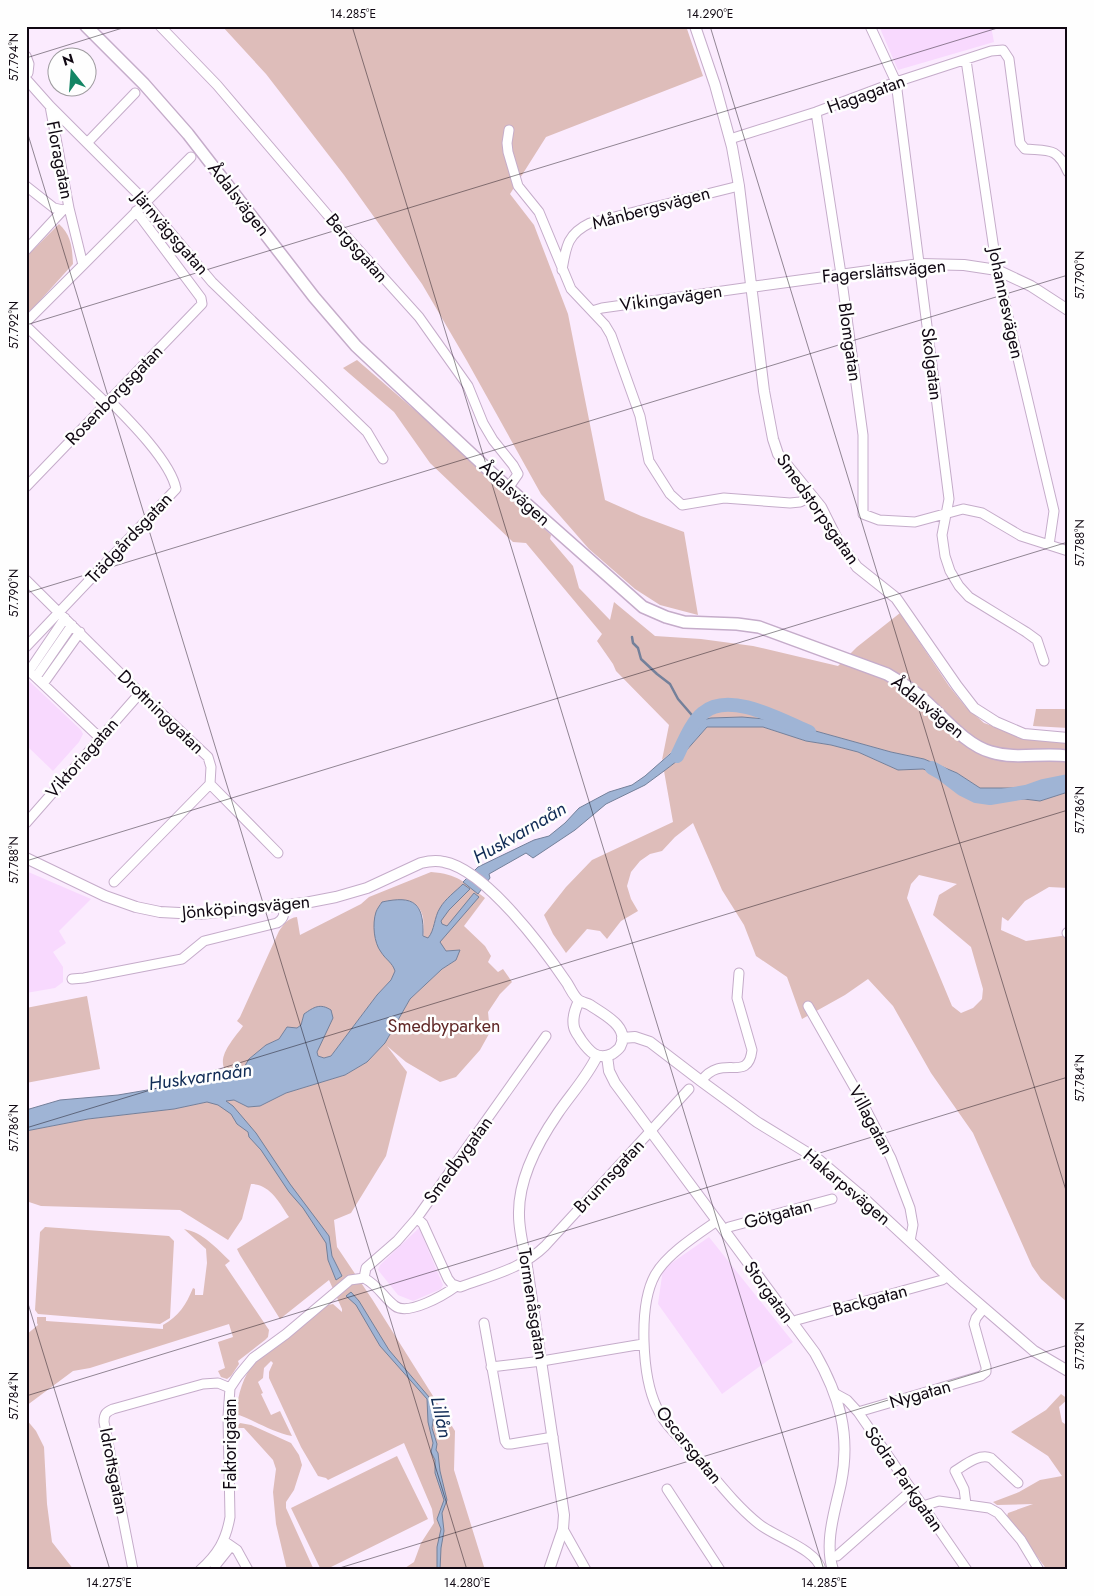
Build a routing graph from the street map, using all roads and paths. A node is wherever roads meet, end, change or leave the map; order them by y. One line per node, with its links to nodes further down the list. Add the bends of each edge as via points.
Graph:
1 (86, 26): 36 (main road, Ådalsvägen, via 188,134 356,346)
2 (160, 26): 36 (street, Bergsgatan, via 217,85 419,318 468,386 483,423 518,474)
3 (695, 26): 14 (street, Smedstorpsgatan)
4 (870, 26): 9 (street, Skolgatan)
5 (26, 56): 7 (street, via 29,64)
6 (966, 60): 9 (street, Hagagatan); 17 (street, Hagagatan, via 1003,50 1009,59 1020,143 1025,149 1052,151 1062,158); 27 (street, Johannesvägen)
7 (26, 74)
8 (26, 79): 11 (street, Järnvägsgatan)
9 (896, 82): 12 (street, Hagagatan); 25 (street, Skolgatan)
10 (136, 93): 15 (street)
11 (50, 106): 15 (street, Järnvägsgatan); 21 (street, Floragatan)
12 (816, 112): 14 (street, Hagagatan); 28 (street, Blomgatan)
13 (509, 130): 26 (street, via 508,152 518,186 539,212)
14 (730, 139): 19 (street, Smedstorpsgatan)
15 (87, 142): 20 (street, Järnvägsgatan)
16 (191, 157): 20 (street)
17 (1068, 172)
18 (26, 186): 21 (street, via 54,208)
19 (739, 186): 26 (street, Månbergsvägen, via 590,223 578,229 569,240); 29 (street, Smedstorpsgatan)
20 (145, 203): 22 (street); 34 (street, Järnvägsgatan, via 212,282 367,432)
21 (66, 209): 23 (street); 24 (street, Floragatan)
22 (136, 211): 24 (street); 33 (street, Rosenborgsgatan, via 170,254 202,304)
23 (26, 250)
24 (83, 264): 32 (street)
25 (920, 264): 27 (street, Fagerslättsvägen); 28 (street, Fagerslättsvägen); 38 (street, Skolgatan, via 949,499)
26 (562, 270): 31 (street, via 571,289)
27 (997, 270): 30 (street, Fagerslättsvägen, via 1031,286); 39 (street, Johannesvägen, via 1054,511)
28 (841, 274): 29 (street, Fagerslättsvägen); 38 (street, Blomgatan, via 863,435 862,514 879,520 915,522)
29 (751, 287): 31 (street, Vikingavägen); 37 (street, Smedstorpsgatan, via 773,439 788,469)
30 (1068, 310)
31 (592, 311): 37 (street, via 611,335 640,416 649,461 670,494 682,506 724,498 790,503)
32 (26, 324): 33 (street)
33 (107, 402): 35 (street, Rosenborgsgatan); 42 (street, Trädgårdsgatan, via 127,418 167,467 176,489)
34 (383, 459)
35 (26, 487)
36 (509, 487): 50 (main road, Ådalsvägen, via 618,586 653,612 684,622 758,627 887,674 921,696 980,749 1021,757 1041,754)
37 (812, 496): 49 (street, Smedstorpsgatan, via 836,539 857,567 896,598 974,708 1024,734)
38 (945, 515): 39 (street, via 963,509 982,513 1021,536); 45 (street, Skolgatan, via 942,535 944,556 959,586 969,597 1037,640)
39 (1048, 545): 40 (street)
40 (1068, 551)
41 (26, 580): 42 (street, Drottninggatan)
42 (66, 618): 43 (street, Drottninggatan); 44 (street, Trädgårdsgatan); 46 (street)
43 (80, 632): 46 (street); 47 (street, Drottninggatan)
44 (26, 647)
45 (1044, 661)
46 (34, 675): 48 (street)
47 (140, 693): 48 (street, Viktoriagatan); 51 (street, Drottninggatan, via 208,757)
48 (99, 737): 52 (street, Viktoriagatan)
49 (1068, 738)
50 (1068, 756)
51 (210, 784): 53 (street); 55 (street)
52 (26, 823)
53 (278, 853)
54 (26, 858): 56 (street, Jönköpingsvägen, via 105,896 153,911 199,914)
55 (114, 882)
56 (283, 905): 58 (street, via 284,916 277,923 204,941 182,959); 59 (street, Jönköpingsvägen, via 349,894 429,862 444,862 468,873 517,917)
57 (740, 972): 64 (street, via 737,998 752,1050 751,1059 738,1068 714,1070)
58 (72, 979)
59 (578, 1001): 62 (street, via 590,1005 616,1023); 63 (street, via 573,1025 589,1051)
60 (808, 1006): 71 (street, Villagatan, via 892,1158 910,1208 913,1225)
61 (546, 1036): 68 (street, Smedbygatan)
62 (622, 1038): 63 (street, Tormenåsgatan, via 619,1048); 64 (street, Hakarpsvägen, via 644,1039)
63 (602, 1056): 66 (street, Storgatan, via 611,1076); 72 (street, Tormenåsgatan, via 557,1114 531,1162 519,1216)
64 (700, 1082): 71 (street, Hakarpsvägen, via 819,1160)
65 (689, 1089): 66 (street, Brunnsgatan)
66 (652, 1131): 69 (street, Storgatan); 72 (street, Brunnsgatan, via 542,1249)
67 (832, 1199): 70 (street, Götgatan)
68 (417, 1218): 74 (street, Smedbygatan, via 366,1268); 75 (street, via 424,1224 448,1279)
69 (717, 1221): 70 (street, Storgatan); 79 (street, Oscarsgatan, via 673,1255 654,1276 645,1312)
70 (724, 1230): 78 (street, Storgatan)
71 (910, 1241): 73 (street, Hakarpsvägen)
72 (526, 1260): 75 (street, Brunnsgatan); 80 (street, Tormenåsgatan)
73 (948, 1276): 76 (street, Hakarpsvägen); 78 (street, Backgatan)
74 (364, 1278): 75 (street, via 402,1309 412,1309); 83 (street, Faktorigatan, via 350,1280 253,1358)
75 (455, 1287)
76 (984, 1308): 82 (street, Hakarpsvägen, via 1034,1351); 85 (street, Nygatan, via 974,1324 986,1372)
77 (484, 1323): 81 (street)
78 (792, 1323): 84 (street, Storgatan, via 815,1353)
79 (643, 1344): 80 (street); 95 (street, Oscarsgatan, via 652,1396 668,1425 752,1518 769,1532 807,1551)
80 (542, 1361): 81 (street); 86 (street, Tormenåsgatan)
81 (492, 1367): 86 (street, via 505,1441 508,1444)
82 (1068, 1371)
83 (230, 1388): 93 (street, Faktorigatan); 96 (street, Idrottsgatan, via 218,1382 203,1384 113,1409 104,1416)
84 (836, 1394): 85 (street, Södra Parkgatan); 94 (street, Storgatan, via 844,1449 829,1550)
85 (858, 1412): 89 (street, Södra Parkgatan)
86 (553, 1437): 92 (street, Tormenåsgatan)
87 (1018, 1483): 90 (street, via 991,1458 979,1458 955,1471 964,1489)
88 (666, 1488): 102 (street)
89 (912, 1490): 91 (street, Södra Parkgatan); 94 (street)
90 (966, 1504): 91 (street, via 939,1501); 105 (street, via 998,1513)
91 (923, 1506): 104 (street, Södra Parkgatan)
92 (563, 1529): 100 (street, Tormenåsgatan); 101 (street)
93 (227, 1544): 97 (street, Faktorigatan); 98 (street, via 215,1566); 99 (street, via 236,1550)
94 (834, 1557): 103 (street, Storgatan)
95 (820, 1566)
96 (133, 1570)
97 (200, 1570)
98 (217, 1570)
99 (248, 1570)
100 (550, 1570)
101 (586, 1570)
102 (720, 1570)
103 (833, 1570)
104 (967, 1570)
105 (1039, 1570)

